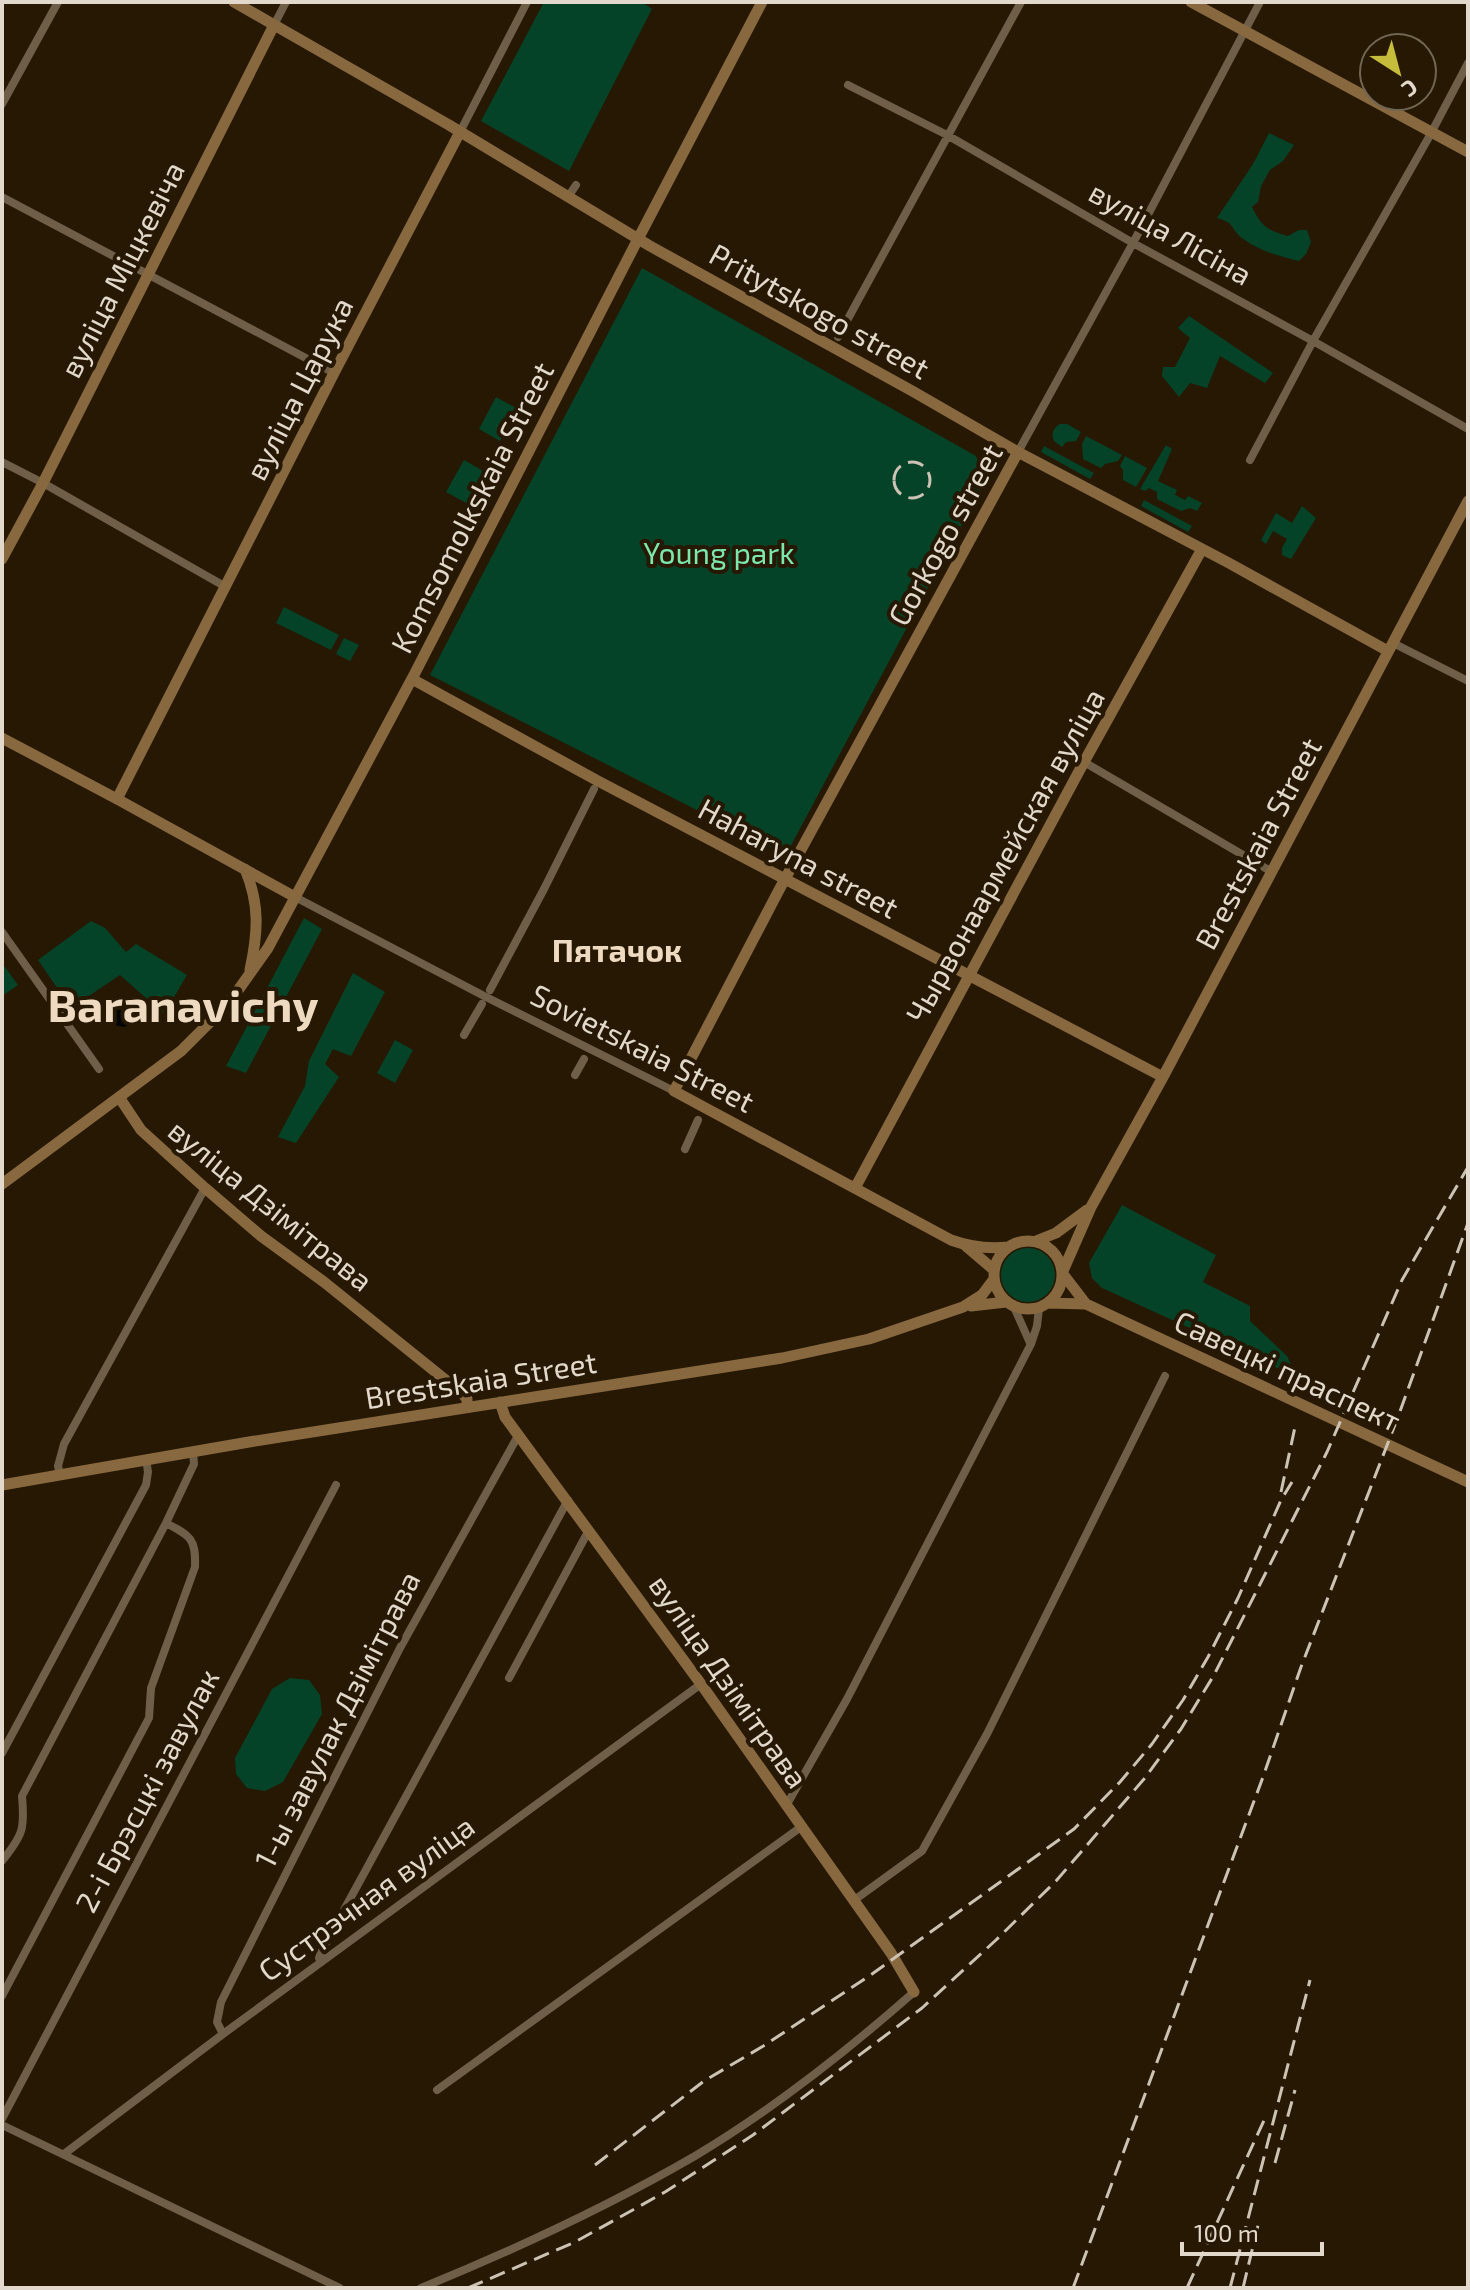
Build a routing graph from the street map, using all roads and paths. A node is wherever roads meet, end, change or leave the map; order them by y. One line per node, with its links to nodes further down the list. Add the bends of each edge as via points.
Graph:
1 (58, 2): 13 (street)
2 (234, 2): 9 (main road, Pritytskogo street)
3 (286, 2): 9 (street, вуліца Міцкевіча)
4 (527, 2): 14 (street, вуліца Царука)
5 (762, 2): 21 (main road, Komsomolkskaia Street)
6 (1021, 2): 16 (street)
7 (1191, 2): 10 (main road)
8 (1260, 2): 10 (street, Gorkogo street)
9 (274, 25): 14 (main road, Pritytskogo street); 23 (main road, вуліца Міцкевіча)
10 (1243, 32): 15 (main road); 22 (street, Gorkogo street)
11 (1468, 63): 15 (street)
12 (848, 85): 16 (street, вуліца Лісіна)
13 (2, 104)
14 (460, 132): 20 (main road, Pritytskogo street); 26 (main road, вуліца Царука)
15 (1432, 132): 17 (main road); 25 (street)
16 (947, 135): 22 (street, вуліца Лісіна); 24 (street)
17 (1468, 152)
18 (576, 185): 20 (street)
19 (2, 197): 23 (street)
20 (568, 197): 21 (main road, Pritytskogo street)
21 (638, 239): 28 (main road, Pritytskogo street); 37 (main road, Komsomolkskaia Street)
22 (1133, 243): 25 (street, вуліца Лісіна); 28 (street, Gorkogo street)
23 (147, 273): 26 (street); 31 (main road, вуліца Міцкевіча)
24 (838, 337)
25 (1313, 341): 27 (street, вуліца Лісіна); 29 (street)
26 (334, 373): 35 (main road, вуліца Царука)
27 (1468, 429)
28 (1018, 452): 33 (main road, Pritytskogo street); 45 (main road, Gorkogo street)
29 (1250, 460)
30 (2, 462): 31 (street)
31 (43, 483): 34 (main road, вуліца Міцкевіча); 35 (street)
32 (1468, 501): 36 (main road, Brestskaia Street)
33 (1202, 549): 36 (main road, Pritytskogo street); 40 (main road, Чырвонаармейская вуліца)
34 (2, 559)
35 (226, 587): 42 (main road, вуліца Царука)
36 (1390, 647): 38 (street); 44 (main road, Brestskaia Street)
37 (412, 679): 45 (main road, Haharyna street); 46 (main road, Komsomolkskaia Street)
38 (1468, 681)
39 (2, 738): 42 (main road)
40 (1084, 762): 44 (street); 48 (main road, Чырвонаармейская вуліца)
41 (594, 789): 50 (street)
42 (117, 799): 43 (main road)
43 (244, 869): 46 (main road); 49 (main road, via 258,916)
44 (1272, 872): 56 (main road, Brestskaia Street)
45 (785, 879): 48 (main road, Haharyna street); 57 (main road, Gorkogo street)
46 (295, 897): 49 (main road, Komsomolkskaia Street); 57 (street, Sovietskaia Street)
47 (2, 932): 54 (street)
48 (969, 976): 56 (main road, Haharyna street); 63 (main road, Чырвонаармейская вуліца)
49 (248, 978): 58 (main road, Komsomolkskaia Street, via 201,1033)
50 (490, 990)
51 (482, 1004): 52 (street)
52 (464, 1035)
53 (584, 1059): 55 (street)
54 (99, 1069)
55 (575, 1075)
56 (1163, 1077): 64 (main road, Brestskaia Street)
57 (674, 1091): 63 (main road, Sovietskaia Street)
58 (119, 1097): 61 (main road, Komsomolkskaia Street); 62 (main road, вуліца Дзімітрава, via 141,1130)
59 (698, 1120): 60 (street)
60 (685, 1149)
61 (2, 1184)
62 (205, 1188): 77 (main road, вуліца Дзімітрава, via 463,1394); 81 (street, via 64,1444)
63 (855, 1188): 66 (main road, Sovietskaia Street)
64 (1091, 1207): 65 (main road, Brestskaia Street); 68 (main road, Brestskaia Street)
65 (1036, 1241): 67 (main road); 68 (main road, via 1054,1252)
66 (966, 1246): 67 (main road, Sovietskaia Street); 69 (main road, Sovietskaia Street)
67 (1008, 1247): 69 (main road, via 998,1257)
68 (1063, 1272): 71 (main road, Савецкі праспект); 72 (main road, via 1059,1290)
69 (994, 1275): 70 (main road, via 1000,1295); 73 (main road, Brestskaia Street, via 982,1295)
70 (1010, 1304): 72 (main road, via 1026,1309); 73 (main road, Brestskaia Street); 74 (street)
71 (1086, 1304): 72 (main road, Савецкі праспект); 82 (main road, Савецкі праспект)
72 (1043, 1305): 74 (street)
73 (963, 1307): 76 (main road, Brestskaia Street, via 869,1339 782,1358)
74 (1031, 1344): 91 (street)
75 (1165, 1376): 94 (street, via 987,1734 922,1851)
76 (500, 1402): 77 (main road, Brestskaia Street); 78 (main road, вуліца Дзімітрава)
77 (467, 1407): 79 (main road, Brestskaia Street)
78 (519, 1434): 85 (main road, вуліца Дзімітрава); 98 (street, 1-ы завулак Дзімітрава, via 400,1648 221,2002 217,2022)
79 (193, 1452): 80 (main road, Brestskaia Street); 86 (street, via 194,1464)
80 (146, 1459): 81 (main road, Brestskaia Street); 90 (street, via 146,1485)
81 (60, 1474): 83 (main road, Brestskaia Street)
82 (1468, 1482)
83 (2, 1485)
84 (336, 1485): 100 (street, 2-і Брэсцкі завулак)
85 (568, 1500): 87 (main road, вуліца Дзімітрава); 95 (street, via 321,1952)
86 (166, 1523): 93 (street, via 22,1796 19,1839); 97 (street, via 189,1534 196,1548 195,1567 151,1688 149,1718)
87 (589, 1530): 88 (street); 89 (main road, вуліца Дзімітрава)
88 (509, 1678)
89 (701, 1684): 91 (main road, вуліца Дзімітрава); 95 (street, Сустрэчная вуліца)
90 (2, 1753)
91 (786, 1806): 92 (main road, вуліца Дзімітрава)
92 (801, 1827): 94 (main road, вуліца Дзімітрава); 99 (street)
93 (2, 1861)
94 (853, 1901): 96 (main road, вуліца Дзімітрава)
95 (321, 1962): 98 (street, Сустрэчная вуліца)
96 (914, 1992): 103 (street, via 739,2128 693,2156 528,2242)
97 (2, 1996)
98 (223, 2034): 101 (street, Сустрэчная вуліца)
99 (437, 2090)
100 (2, 2122): 101 (street)
101 (64, 2154): 102 (street)
102 (340, 2288)
103 (421, 2288)

